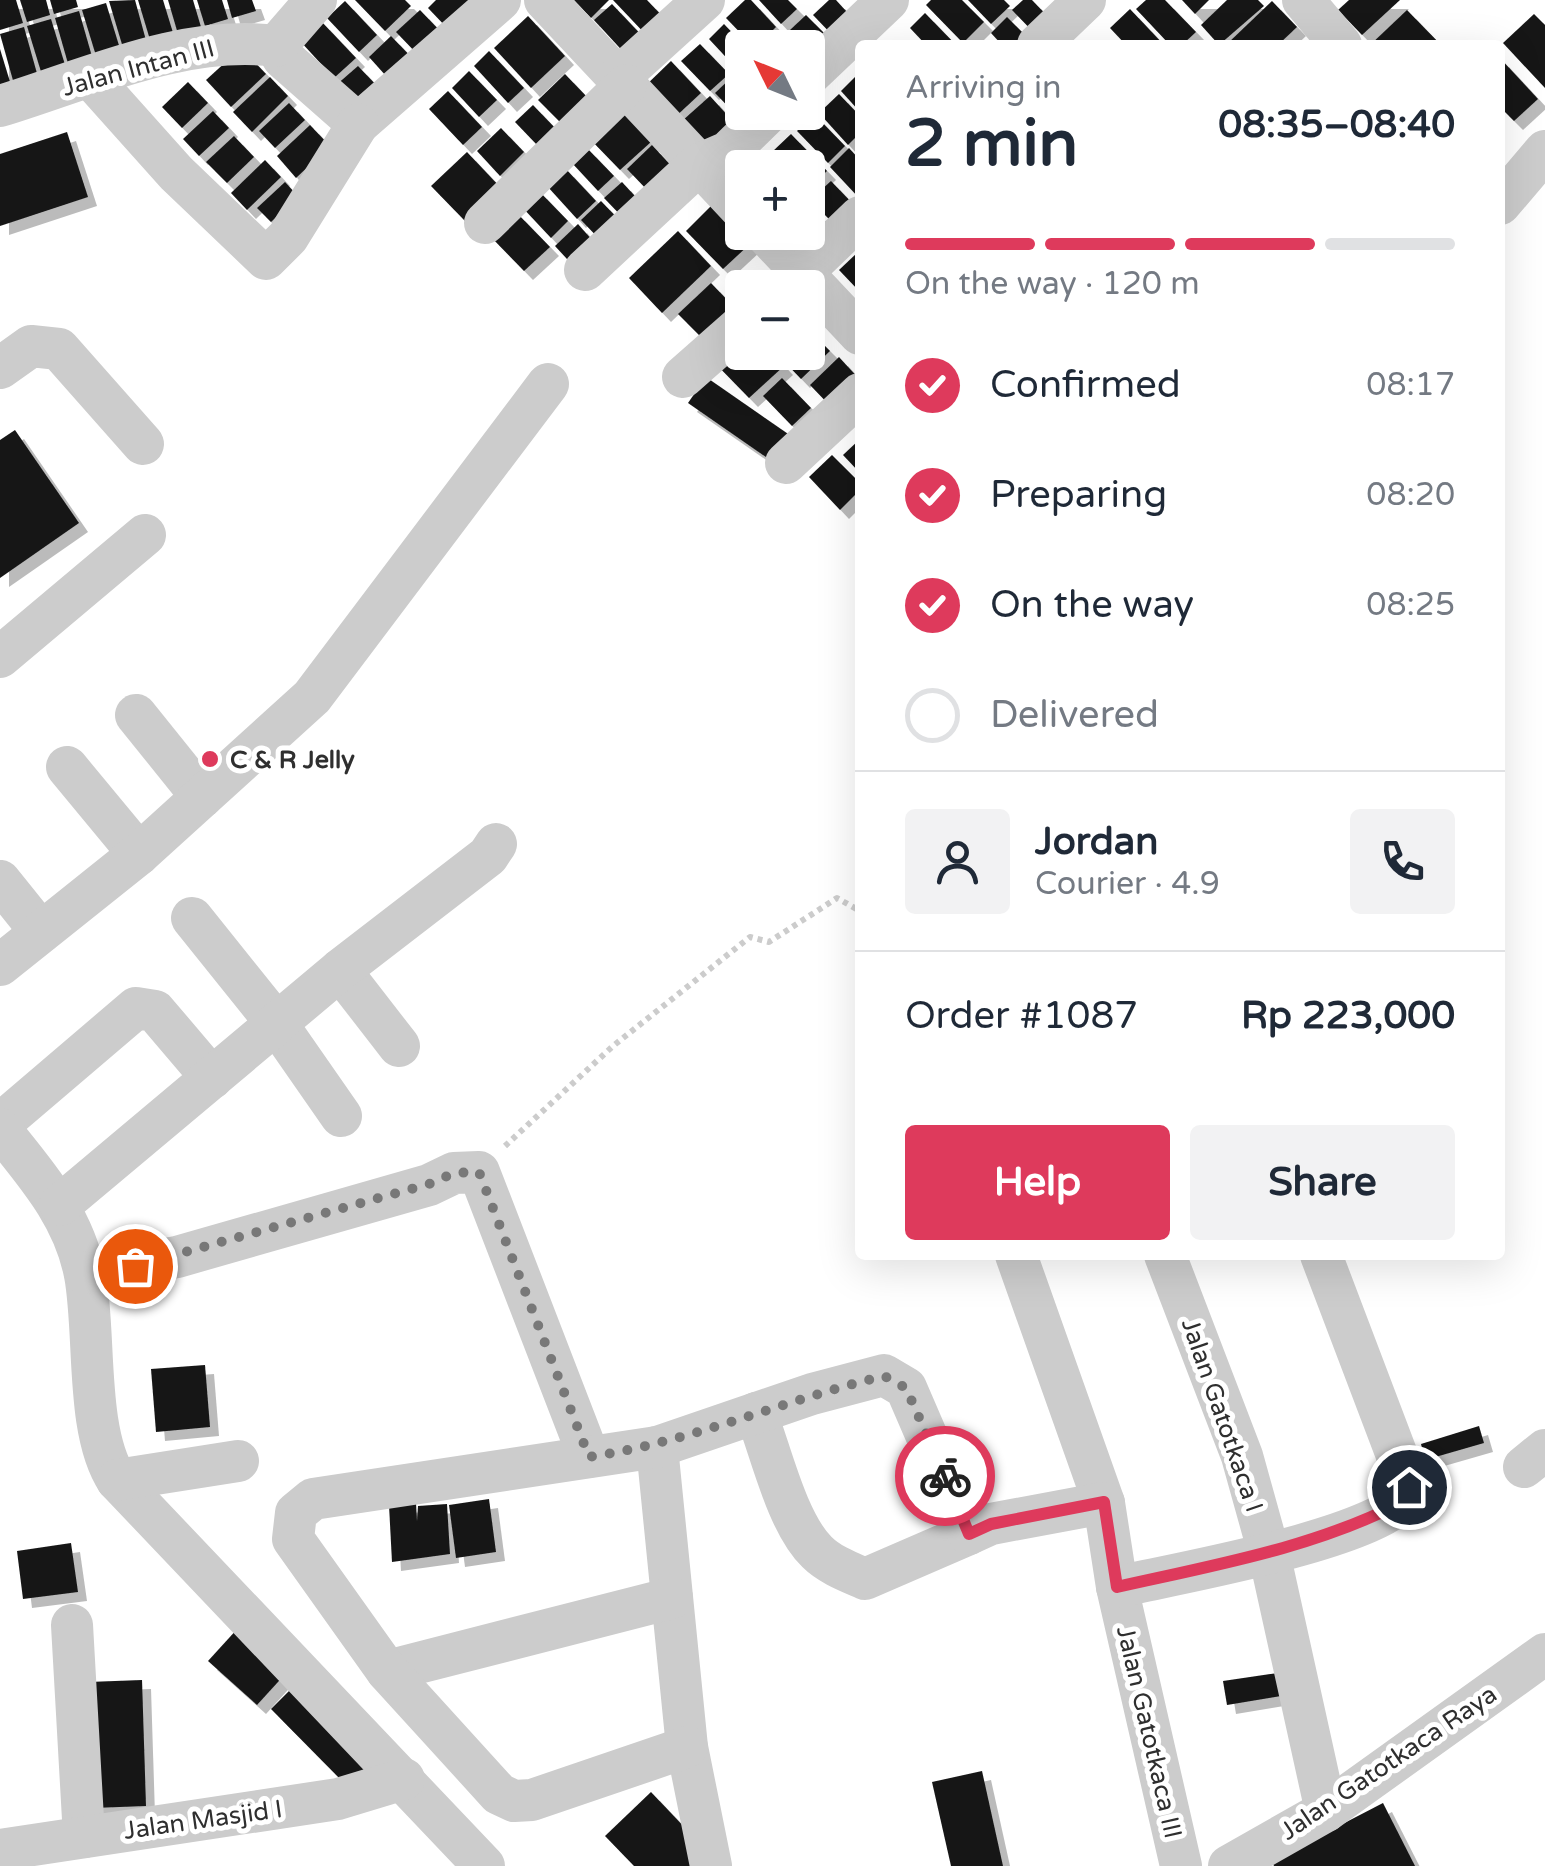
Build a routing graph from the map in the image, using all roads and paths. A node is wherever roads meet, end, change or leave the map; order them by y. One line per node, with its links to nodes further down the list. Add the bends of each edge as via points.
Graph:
1 (316, 0): 10 (street)
2 (500, 0): 15 (street)
3 (545, 0): 13 (street)
4 (704, 0): 13 (street)
5 (888, 0): 11 (street)
6 (1085, 0): 8 (street)
7 (1303, 0): 9 (street)
8 (1043, 40)
9 (1336, 40)
10 (276, 46): 12 (street, Jalan Intan III, via 198,46); 15 (street)
11 (825, 60)
12 (91, 78): 14 (street, Jalan Intan III); 15 (street, via 176,174 266,259 288,238)
13 (622, 81): 18 (street); 22 (street)
14 (0, 106)
15 (358, 124)
16 (751, 130): 18 (street, via 728,152)
17 (1545, 151): 20 (street)
18 (698, 165): 19 (street); 23 (street)
19 (725, 193)
20 (1505, 198)
21 (855, 222): 24 (street)
22 (485, 223)
23 (585, 270)
24 (804, 270)
25 (825, 305): 26 (street)
26 (855, 330)
27 (725, 340): 29 (street)
28 (0, 368): 32 (street, via 30,346 58,348)
29 (683, 377)
30 (548, 384): 38 (street, via 312,696)
31 (855, 399): 33 (street)
32 (143, 444)
33 (786, 464)
34 (145, 534): 35 (street)
35 (0, 657)
36 (136, 715): 38 (street)
37 (66, 767): 40 (street)
38 (202, 797): 40 (street)
39 (496, 844): 46 (street)
40 (139, 854): 44 (street)
41 (0, 881): 44 (street)
42 (855, 908): 52 (path, via 837,898 769,942 750,937 613,1046)
43 (192, 918): 47 (street)
44 (41, 932): 45 (street)
45 (0, 964)
46 (340, 970): 47 (street); 48 (street)
47 (277, 1024): 49 (street); 50 (street)
48 (399, 1046)
49 (212, 1078): 51 (street, via 154,1011 136,1008); 53 (street)
50 (341, 1116)
51 (0, 1127): 53 (street)
52 (479, 1172): 57 (street, via 454,1173 177,1257); 60 (street)
53 (60, 1205): 57 (street)
54 (1018, 1260): 63 (street, Jalan Gatotkaca III)
55 (1167, 1260): 65 (street, Jalan Gatotkaca I, via 1242,1456)
56 (1323, 1260): 65 (street, via 1408,1496 1353,1528)
57 (85, 1273): 62 (street, via 99,1419)
58 (756, 1413): 59 (street); 64 (street, via 884,1376 898,1380); 64 (street, via 796,1522 816,1551 840,1568 865,1579)
59 (657, 1447): 60 (street); 67 (street)
60 (589, 1457): 70 (street, via 313,1498 296,1513 293,1540)
61 (238, 1461): 62 (street)
62 (117, 1480): 72 (street)
63 (1104, 1502): 64 (street); 66 (street, Jalan Gatotkaca III)
64 (969, 1534)
65 (1268, 1553): 66 (street); 73 (street, Jalan Gatotkaca I)
66 (1117, 1587): 78 (street, Jalan Gatotkaca III)
67 (672, 1598): 70 (street); 71 (street)
68 (72, 1625): 74 (street)
69 (1545, 1654): 73 (street, Jalan Gatotkaca Raya)
70 (387, 1672): 71 (street, via 486,1782 514,1800 532,1800)
71 (686, 1747): 77 (street)
72 (404, 1778): 74 (street, Jalan Masjid I, via 338,1799); 76 (street)
73 (1326, 1811): 79 (street, Jalan Gatotkaca Raya)
74 (84, 1837): 75 (street, Jalan Masjid I)
75 (0, 1850)
76 (484, 1866)
77 (712, 1866)
78 (1181, 1866)
79 (1229, 1866)

